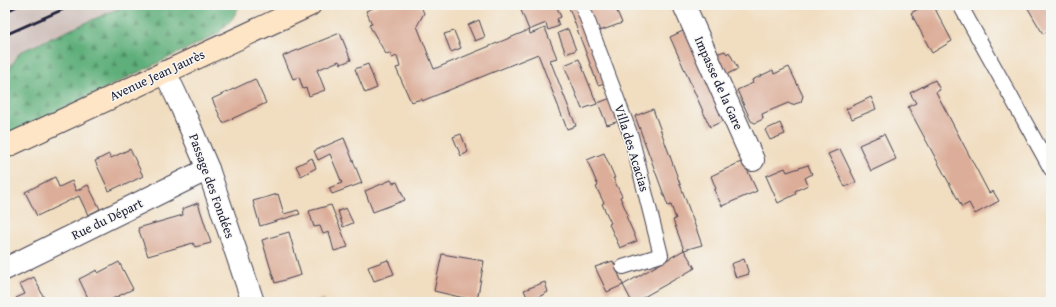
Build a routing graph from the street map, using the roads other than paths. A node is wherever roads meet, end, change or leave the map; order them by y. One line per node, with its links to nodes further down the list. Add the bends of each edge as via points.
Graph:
1 (310, 5): 5 (street, Avenue Jean Jaurès)
2 (582, 5): 10 (lane, Villa des Acacias, via 631,136 661,255)
3 (684, 5): 7 (street, Impasse de la Gare)
4 (960, 5): 8 (lane)
5 (164, 72): 6 (street, Avenue Jean Jaurès); 9 (street, Passage des Fondées)
6 (5, 147)
7 (753, 160)
8 (1051, 168)
9 (208, 169): 11 (street, Rue du Départ); 12 (street, Passage des Fondées)
10 (623, 267)
11 (5, 269)
12 (253, 302)

